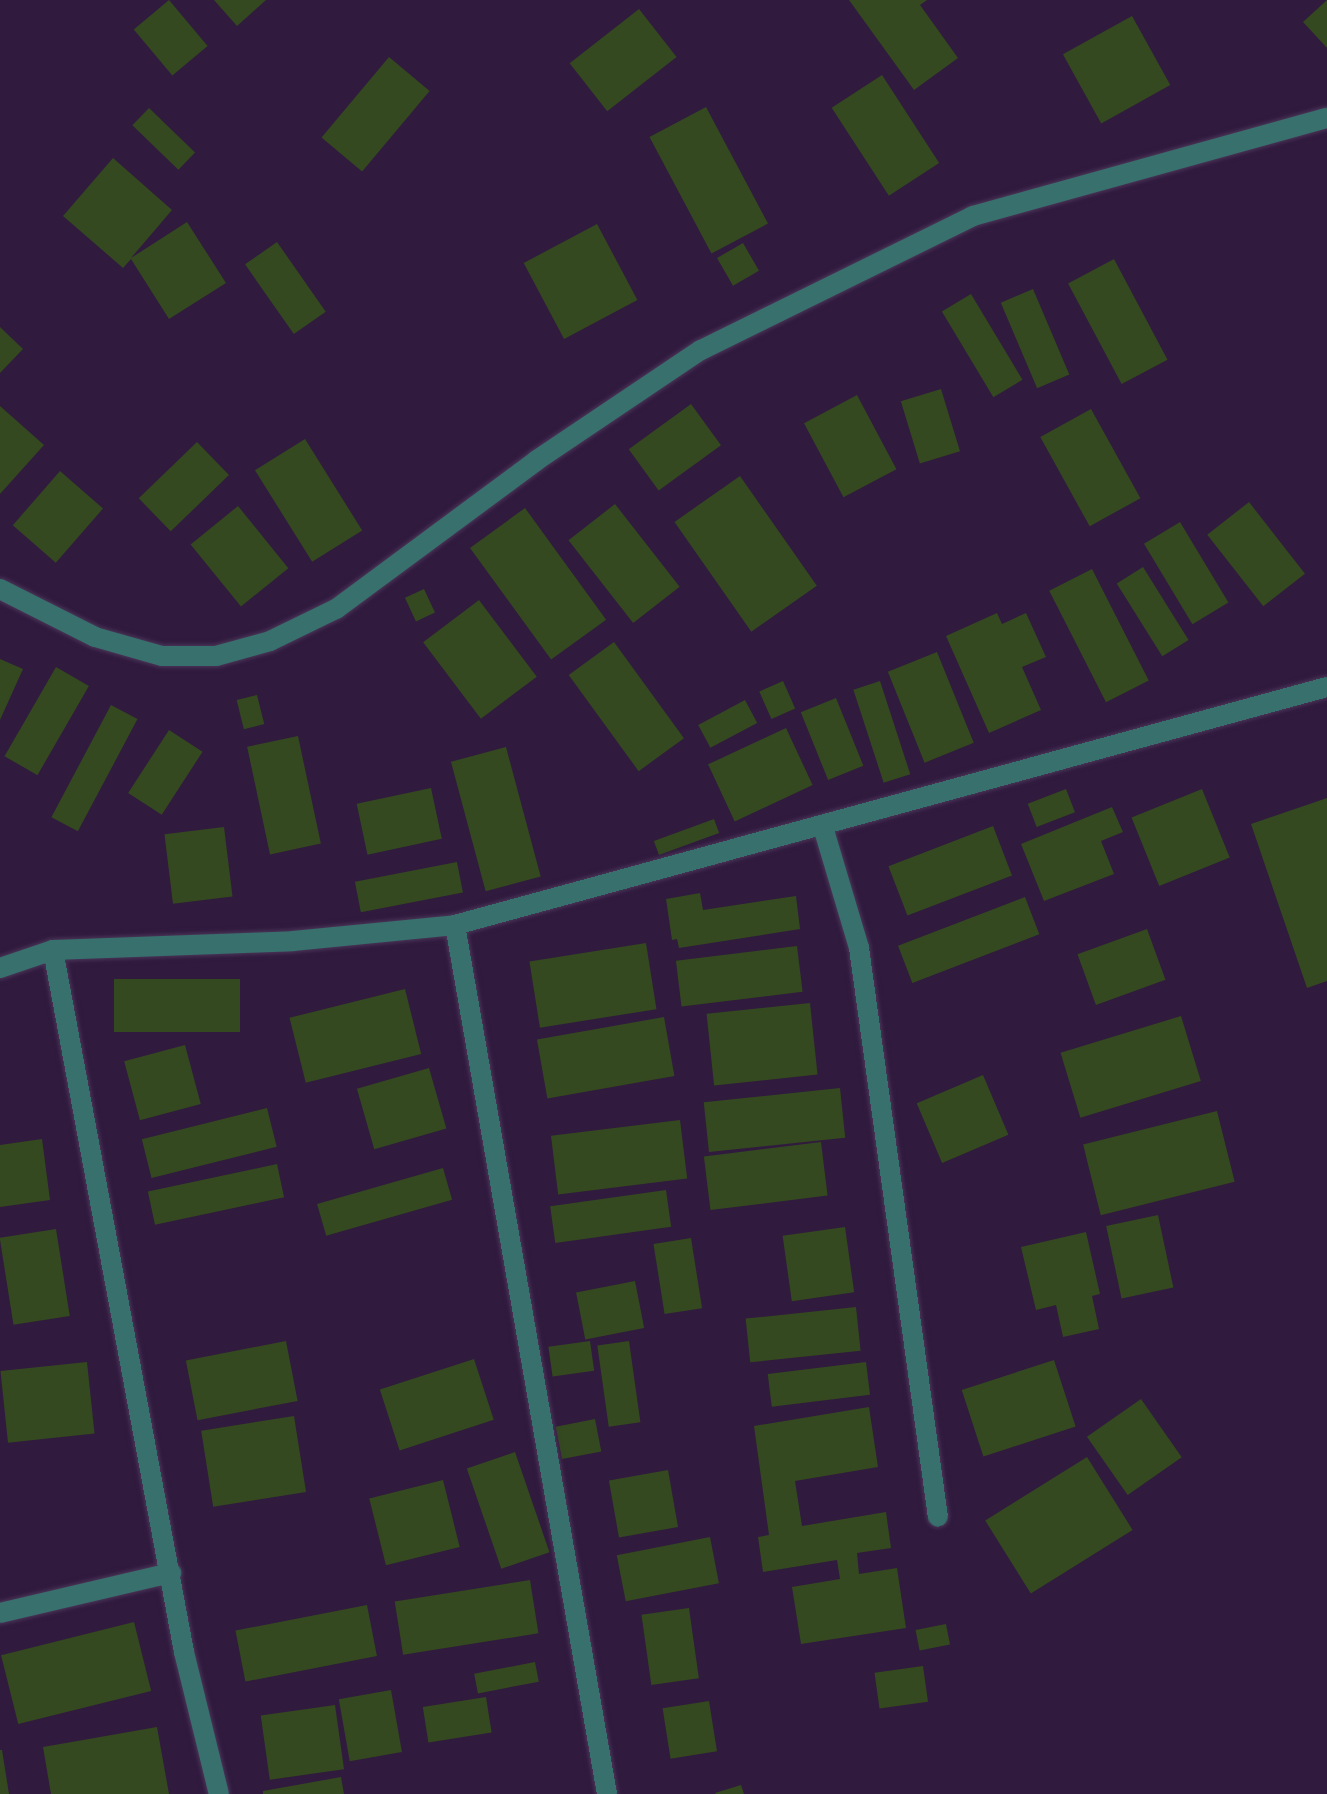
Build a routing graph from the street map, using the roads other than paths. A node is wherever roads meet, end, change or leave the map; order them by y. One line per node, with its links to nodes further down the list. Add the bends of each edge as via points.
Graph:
1 (1327, 118): 2 (street, via 959,223 701,350 537,460 336,609 270,641 216,656 162,656 95,637)
2 (0, 589)
3 (1327, 687): 4 (street, via 1277,696)
4 (823, 827): 5 (street); 8 (street, via 859,948)
5 (455, 925): 6 (street, via 293,941); 12 (street)
6 (53, 950): 7 (street); 9 (street)
7 (0, 968)
8 (938, 1517)
9 (171, 1573): 10 (street); 11 (street, via 184,1652)
10 (0, 1613)
11 (219, 1794)
12 (607, 1794)

